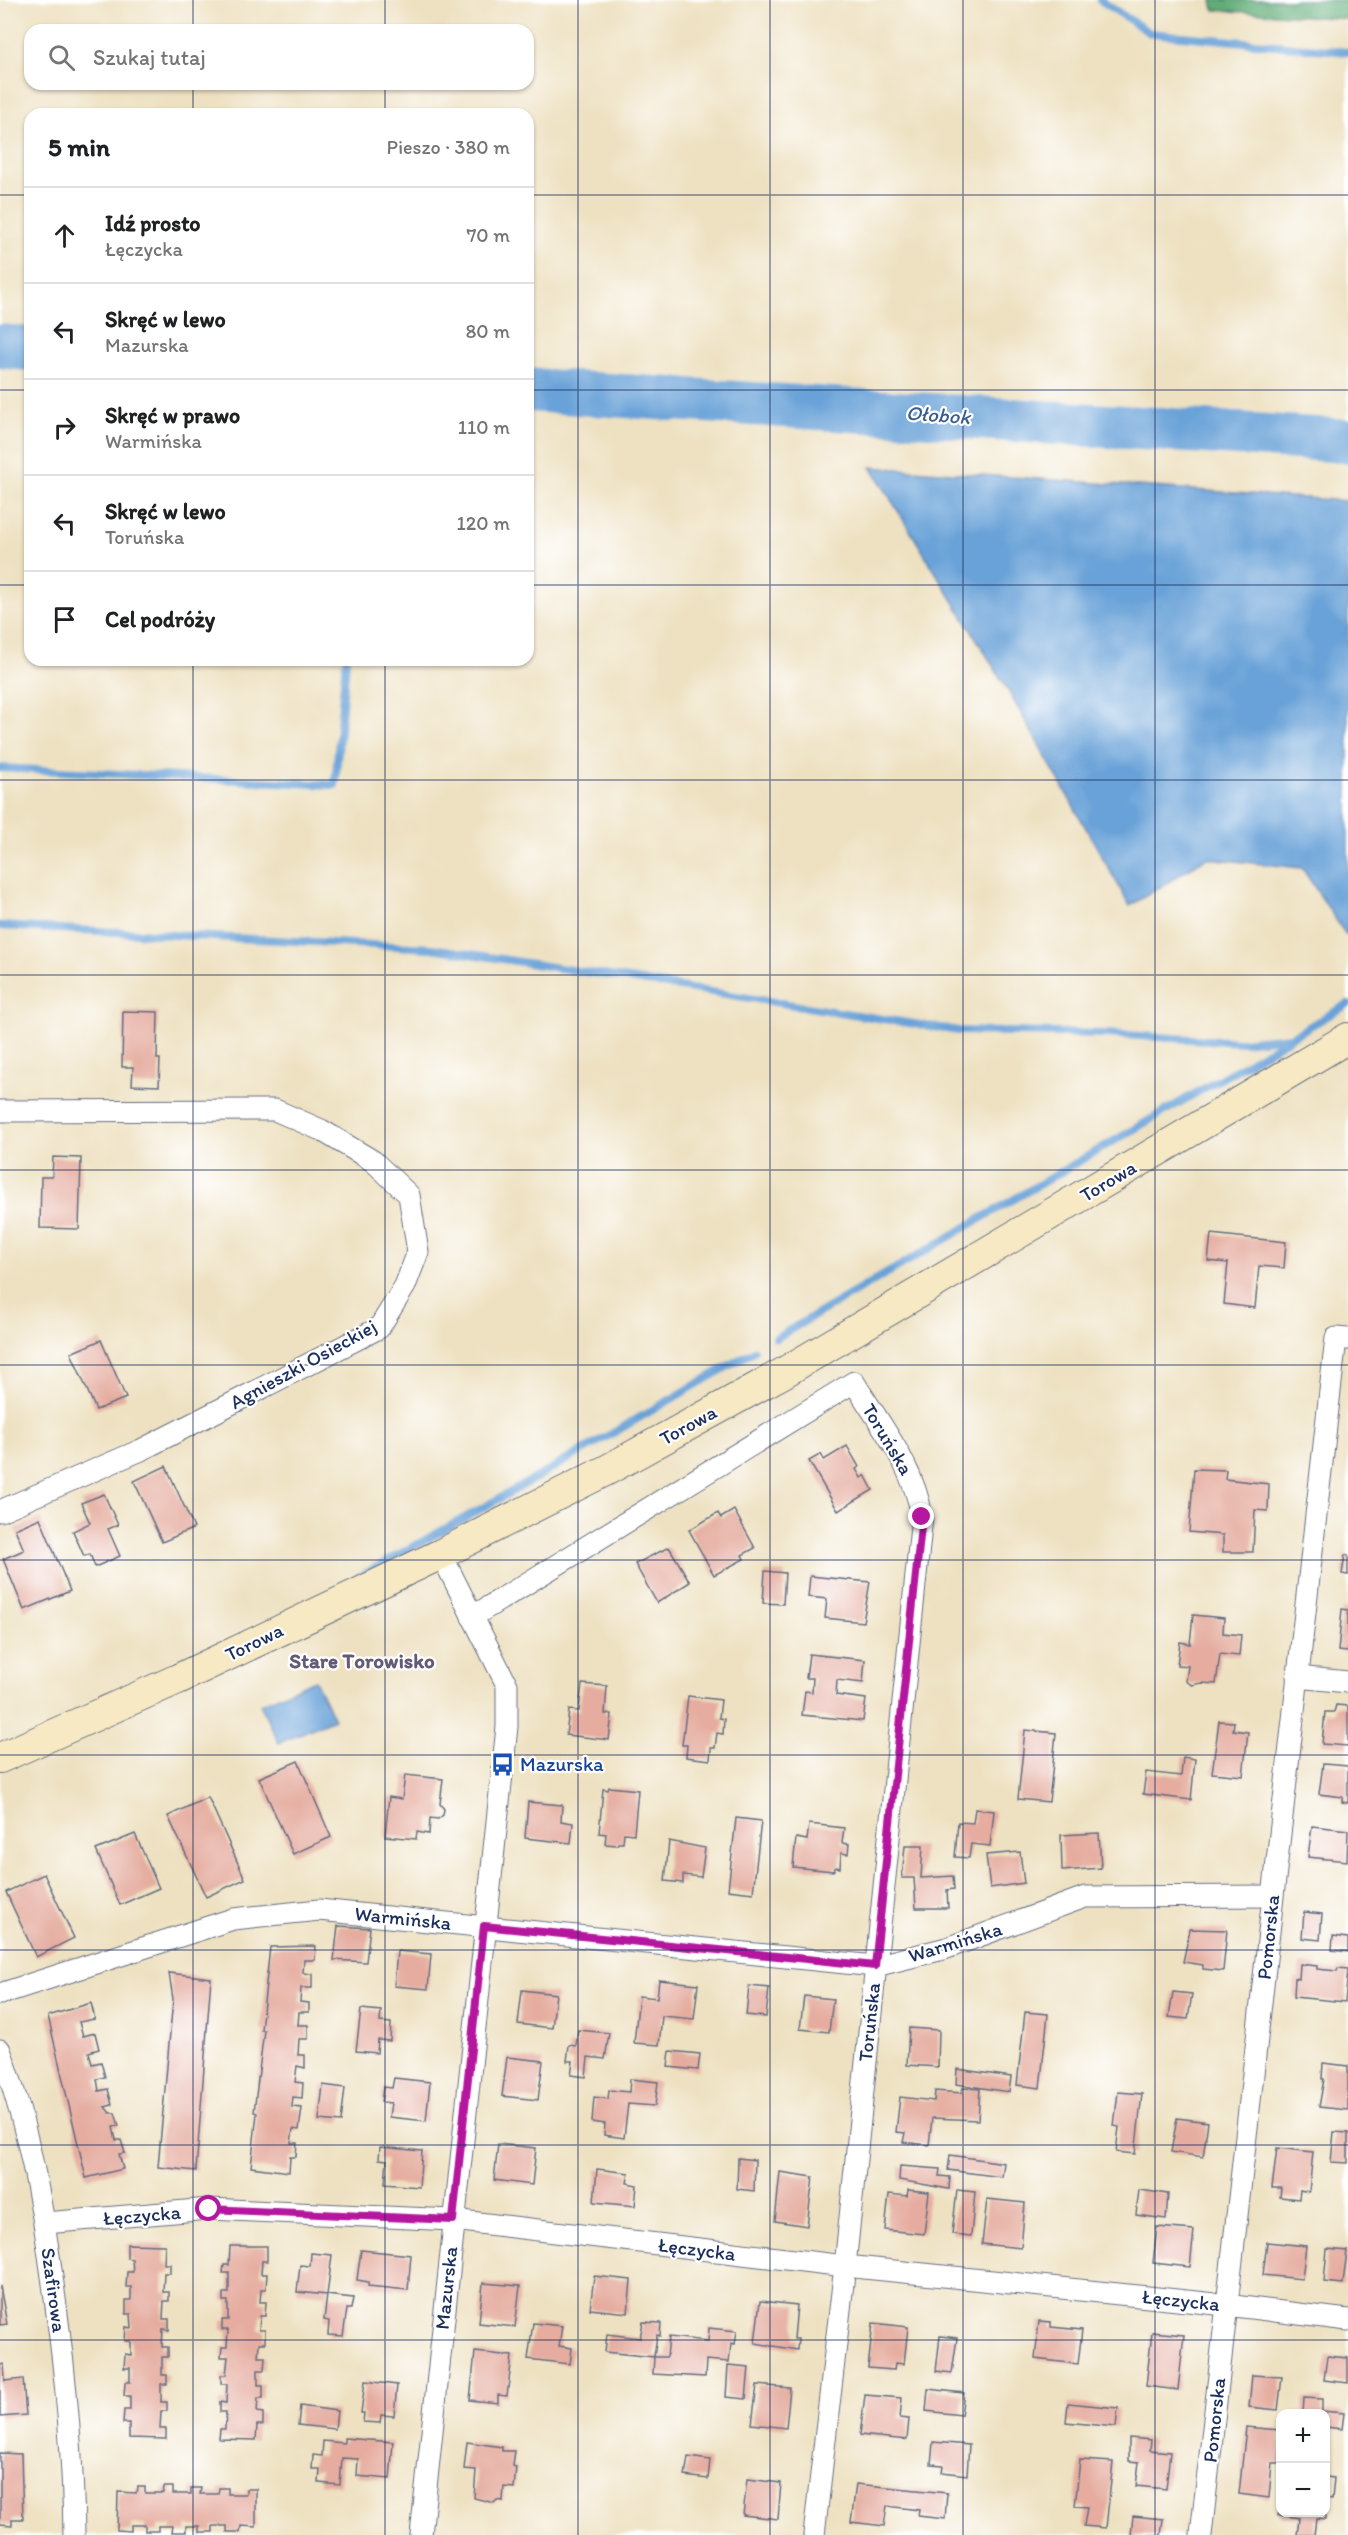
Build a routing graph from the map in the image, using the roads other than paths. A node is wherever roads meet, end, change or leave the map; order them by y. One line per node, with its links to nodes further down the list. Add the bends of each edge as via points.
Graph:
1 (1348, 1038): 5 (street, Torowa, via 783,1373 607,1470)
2 (0, 1111): 4 (street, Agnieszki Osieckiej, via 275,1110 321,1130 373,1161 409,1195 418,1252 405,1286 379,1328 141,1450)
3 (1342, 1339): 7 (street, Pomorska)
4 (0, 1511)
5 (441, 1554): 6 (street, Mazurska); 9 (street, Torowa, via 178,1679)
6 (472, 1617): 11 (street, Mazurska, via 507,1685 507,1727); 12 (street, Toruńska, via 854,1382 902,1458 919,1497 922,1517)
7 (1297, 1677): 8 (street); 10 (street, Pomorska)
8 (1348, 1682)
9 (0, 1758)
10 (1272, 1896): 12 (street, Warmińska, via 1085,1897 947,1948); 18 (street, Pomorska)
11 (484, 1926): 12 (street, Warmińska); 13 (street, Warmińska, via 319,1910 243,1918); 15 (street, Mazurska)
12 (875, 1966): 17 (street, Toruńska)
13 (0, 1994)
14 (0, 2050): 16 (street, Szafirowa, via 21,2111)
15 (453, 2220): 16 (street, Łęczycka, via 209,2209); 17 (street, Łęczycka); 21 (street, Mazurska)
16 (45, 2223): 20 (street, Szafirowa, via 67,2385)
17 (845, 2266): 18 (street, Łęczycka); 22 (street, Toruńska)
18 (1226, 2305): 19 (street, Łęczycka); 23 (street, Pomorska)
19 (1348, 2320)
20 (74, 2535)
21 (421, 2535)
22 (814, 2535)
23 (1202, 2535)

